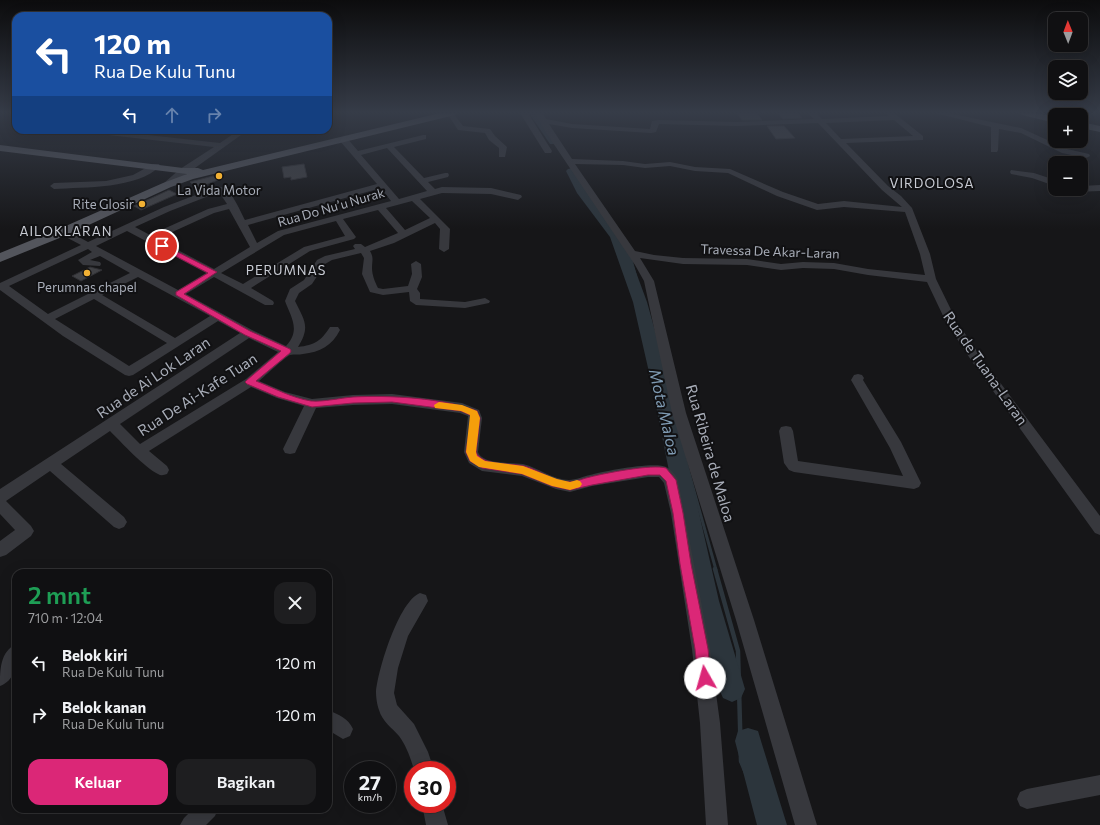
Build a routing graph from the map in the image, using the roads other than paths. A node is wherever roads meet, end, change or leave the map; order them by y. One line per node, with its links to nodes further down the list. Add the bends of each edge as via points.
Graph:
1 (30, 152): 15 (main road)
2 (213, 152): 16 (street)
3 (292, 152): 17 (main road)
4 (354, 152): 11 (street)
5 (366, 152): 11 (street)
6 (394, 152): 20 (street)
7 (502, 152): 12 (street)
8 (564, 152): 14 (street, Rua Ribeira de Maloa)
9 (849, 152): 33 (street, Rua de Tuana-Laran)
10 (1065, 152): 13 (street)
11 (356, 154): 23 (street)
12 (502, 155)
13 (1086, 156)
14 (570, 161): 33 (street, via 645,166 670,164 730,171 780,194 817,207 851,204); 47 (street, Rua Ribeira de Maloa)
15 (156, 166): 16 (main road); 24 (street, via 136,177 106,184)
16 (183, 171): 17 (main road); 22 (street)
17 (212, 171): 22 (main road)
18 (1014, 172): 21 (street)
19 (446, 176): 20 (street)
20 (423, 181): 27 (street)
21 (1048, 181)
22 (167, 185): 38 (main road)
23 (383, 185): 30 (street); 36 (street)
24 (54, 186)
25 (1088, 188): 26 (street)
26 (1100, 188)
27 (433, 192): 28 (street, Rua Do Nu’u Nurak); 29 (street, Rua Do Nu’u Nurak, via 447,189 486,191)
28 (413, 197): 30 (street, Rua Do Nu’u Nurak); 35 (street)
29 (518, 197)
30 (397, 202): 32 (street, Rua Do Nu’u Nurak)
31 (233, 205): 36 (street); 37 (street, via 224,190 217,190); 41 (street, via 211,211)
32 (379, 206): 34 (street, Rua Do Nu’u Nurak); 39 (street)
33 (908, 210): 53 (street, Rua de Tuana-Laran, via 925,254)
34 (338, 218): 40 (street); 43 (street, Rua Do Nu’u Nurak, via 281,233)
35 (436, 219): 39 (street); 44 (street, via 445,229)
36 (242, 224): 43 (street)
37 (128, 227): 41 (street); 42 (street)
38 (63, 232): 42 (street, Rua de Ai Lok Laran); 48 (main road)
39 (403, 234): 45 (street, via 379,247)
40 (350, 237): 45 (street); 54 (street, via 307,249)
41 (149, 240): 52 (street)
42 (89, 246): 46 (street, Rua de Ai Lok Laran); 61 (street, via 1,286)
43 (255, 248): 52 (street, Rua Do Nu’u Nurak)
44 (444, 249)
45 (363, 250): 55 (street, via 369,259 366,268 374,290 383,292); 65 (street, via 321,262 308,282 294,291 290,301 299,318 298,334 294,346)
46 (100, 252): 49 (street, via 83,260); 51 (street, Rua de Ai Lok Laran)
47 (631, 253): 53 (street, Travessa De Akar-Laran, via 683,262 747,262 781,267 834,266); 91 (street, Rua Ribeira de Maloa, via 649,281 679,413 745,620)
48 (0, 258)
49 (96, 264)
50 (416, 264): 55 (street, via 418,269)
51 (139, 272): 56 (street, Rua de Ai Lok Laran); 57 (street)
52 (214, 272): 54 (street); 56 (street, Rua Do Nu’u Nurak)
53 (931, 279): 78 (street, Rua de Tuana-Laran, via 952,322 977,360)
54 (243, 288): 59 (street)
55 (412, 289): 58 (street, via 415,300 420,303 465,305)
56 (178, 294): 60 (street, Rua de Ai Lok Laran)
57 (94, 296): 61 (street); 64 (street)
58 (485, 301)
59 (268, 302)
60 (218, 316): 63 (street, Rua de Ai Lok Laran); 64 (street)
61 (47, 319): 64 (street, via 129,372)
62 (334, 330): 65 (street, via 319,346)
63 (248, 333): 65 (street, Rua De Ai-Kafe Tuan); 69 (street, Rua de Ai Lok Laran)
64 (176, 343)
65 (287, 351): 67 (street, Rua De Ai-Kafe Tuan)
66 (858, 378): 70 (street, via 914,483 794,466 791,463)
67 (250, 382): 68 (street); 72 (street, Rua De Ai-Kafe Tuan)
68 (312, 404): 71 (street); 90 (street, via 392,399 462,408 474,413 471,452 474,459 482,464 523,470 570,486 648,471 662,471 671,480 701,649 710,723)
69 (111, 424): 72 (street, Rua De Ai-Kafe Tuan); 73 (street, Rua de Ai Lok Laran)
70 (786, 430)
71 (290, 449)
72 (140, 451): 74 (street)
73 (50, 464): 75 (street, Rua de Ai Lok Laran); 77 (street)
74 (162, 470)
75 (0, 497)
76 (0, 504): 79 (street, via 26,531)
77 (119, 522)
78 (1100, 528)
79 (0, 550)
80 (420, 601): 83 (street, via 401,632 389,668 385,693 388,710 407,731)
81 (12, 659): 82 (street)
82 (0, 677)
83 (421, 761)
84 (1100, 785): 85 (street)
85 (1027, 799)
86 (204, 813): 88 (street)
87 (434, 813): 89 (street)
88 (191, 825)
89 (437, 825)
90 (717, 825)
91 (806, 825)

